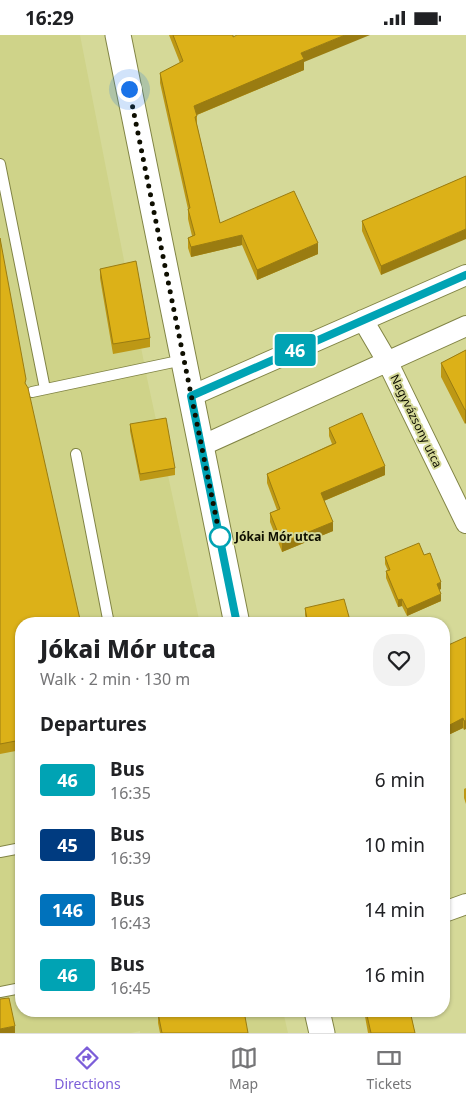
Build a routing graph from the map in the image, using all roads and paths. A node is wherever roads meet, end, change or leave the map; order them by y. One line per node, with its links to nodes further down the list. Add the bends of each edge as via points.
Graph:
1 (118, 35): 6 (street)
2 (0, 164): 8 (lane)
3 (466, 275): 4 (street)
4 (363, 320): 7 (street, Nagyvázsony utca); 10 (street)
5 (466, 326): 7 (street)
6 (184, 360): 8 (lane); 10 (street)
7 (387, 361): 11 (street); 13 (street, Nagyvázsony utca)
8 (45, 389): 9 (lane)
9 (32, 392)
10 (191, 396): 11 (street)
11 (201, 446): 15 (street)
12 (76, 454): 14 (lane)
13 (466, 523)
14 (108, 617)
15 (236, 617)
16 (15, 848): 17 (lane)
17 (0, 852)
18 (466, 904): 19 (street)
19 (450, 910)
20 (15, 989): 21 (lane)
21 (0, 992)
22 (318, 1017): 23 (street)
23 (322, 1033)

